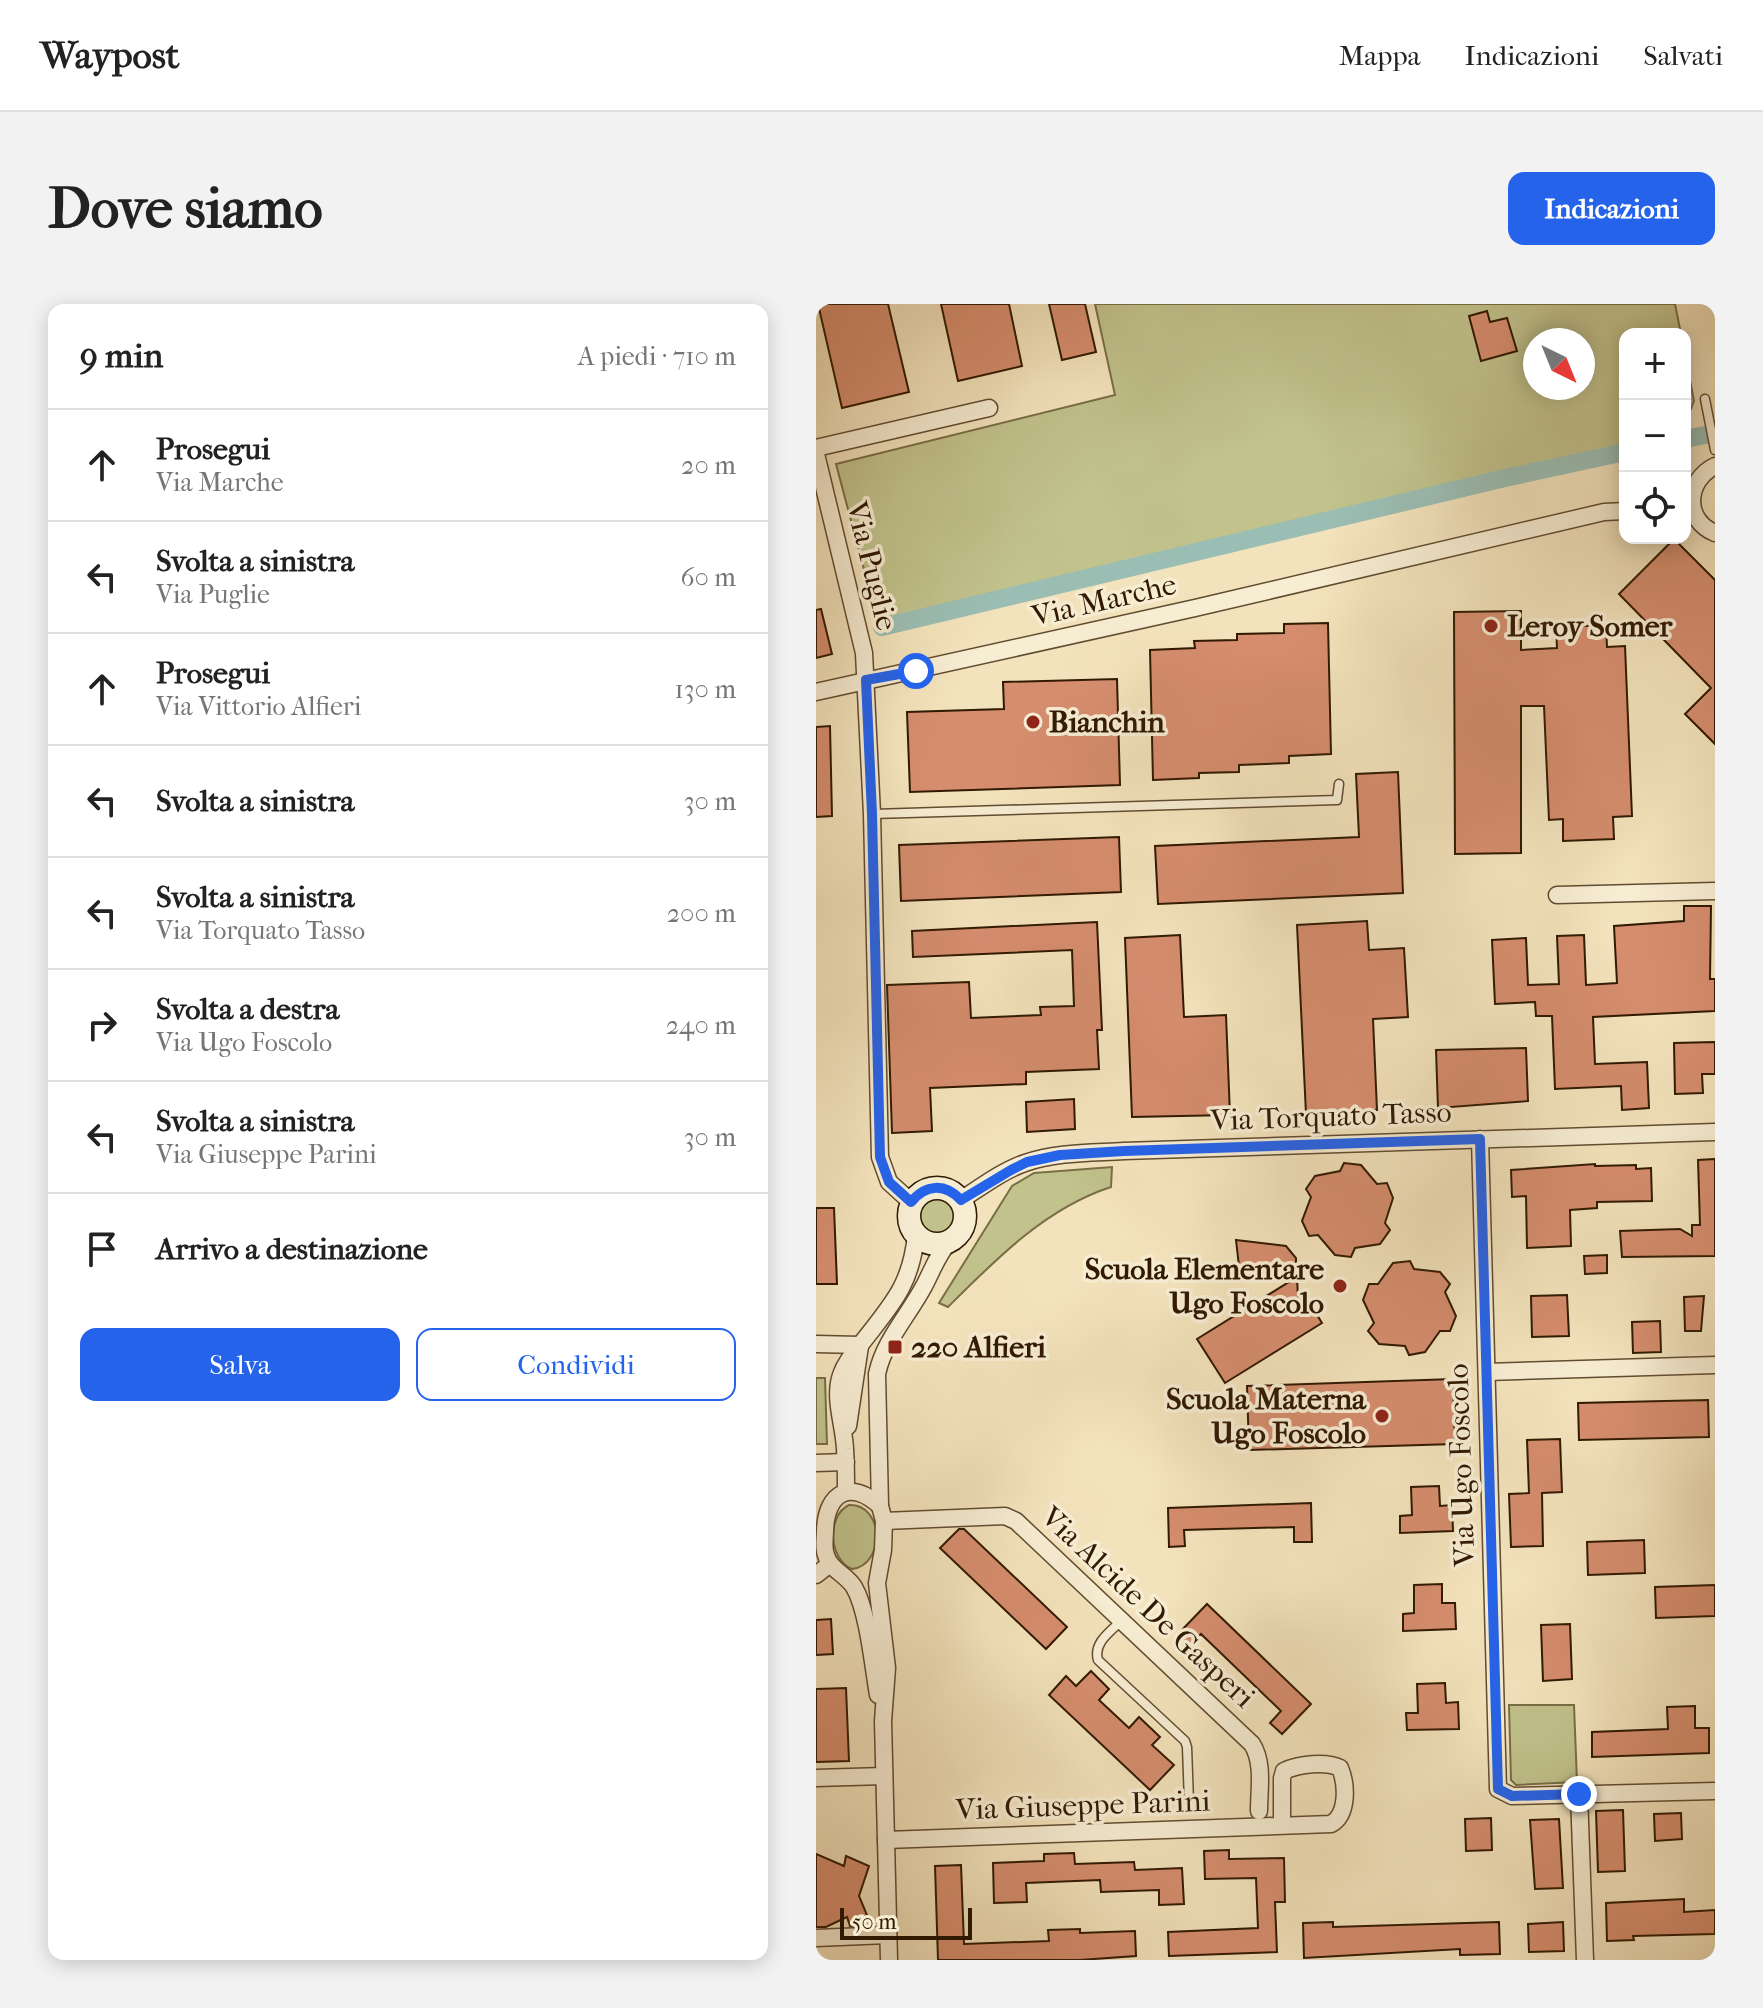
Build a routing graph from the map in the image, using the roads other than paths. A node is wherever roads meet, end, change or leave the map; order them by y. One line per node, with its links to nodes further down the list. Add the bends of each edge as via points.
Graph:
1 (1705, 399): 3 (lane)
2 (989, 408): 4 (street)
3 (1715, 450)
4 (816, 451): 12 (street, Via Puglie)
5 (1715, 466): 6 (street)
6 (1692, 483): 10 (street)
7 (1619, 506): 9 (street)
8 (1619, 511): 9 (street)
9 (1604, 512): 12 (street, Via Marche)
10 (1692, 520): 11 (street)
11 (1715, 533)
12 (866, 680): 13 (street, Via Marche); 15 (street, Via Puglie)
13 (816, 692)
14 (1339, 784): 15 (lane, via 1337,800)
15 (872, 814): 21 (street, Via Puglie, via 880,1157 889,1182)
16 (1715, 891): 17 (street)
17 (1557, 895)
18 (1715, 1132): 19 (street, Via Torquato Tasso)
19 (1480, 1139): 20 (street, Via Torquato Tasso, via 1060,1155 1027,1162); 27 (street, Via Ugo Foscolo)
20 (961, 1200): 21 (street, via 941,1187 919,1193); 23 (street, via 964,1224)
21 (911, 1202): 22 (street, via 908,1215)
22 (916, 1235): 23 (street, via 933,1244); 25 (street, via 907,1280)
23 (948, 1243): 31 (street, via 881,1356 877,1374)
24 (816, 1344): 25 (street)
25 (860, 1345): 28 (street, via 837,1390)
26 (1715, 1365): 27 (street)
27 (1487, 1372): 41 (street, Via Ugo Foscolo, via 1498,1789 1512,1796)
28 (846, 1455): 29 (street); 30 (street)
29 (816, 1463)
30 (846, 1492): 31 (street, via 871,1497); 32 (street, via 825,1513)
31 (882, 1513): 33 (street); 36 (street, Via Alcide De Gasperi, via 1005,1516)
32 (830, 1564): 34 (street); 35 (street)
33 (878, 1568): 35 (street); 37 (street, via 887,1668)
34 (816, 1575)
35 (846, 1576): 37 (street, via 860,1600)
36 (1121, 1620): 42 (lane, via 1101,1641 1098,1660 1185,1741); 43 (street, Via Alcide De Gasperi, via 1252,1744 1260,1763)
37 (883, 1721): 38 (street)
38 (884, 1776): 39 (street); 45 (street)
39 (816, 1778)
40 (1715, 1791): 41 (street)
41 (1579, 1794): 49 (street)
42 (1189, 1802)
43 (1259, 1811)
44 (1282, 1825): 44 (street, Via Giuseppe Parini, via 1339,1820 1344,1777 1340,1768 1284,1771); 45 (street, Via Giuseppe Parini)
45 (886, 1840): 46 (street)
46 (888, 1935): 47 (street); 48 (street)
47 (816, 1938)
48 (889, 1960)
49 (1585, 1960)

